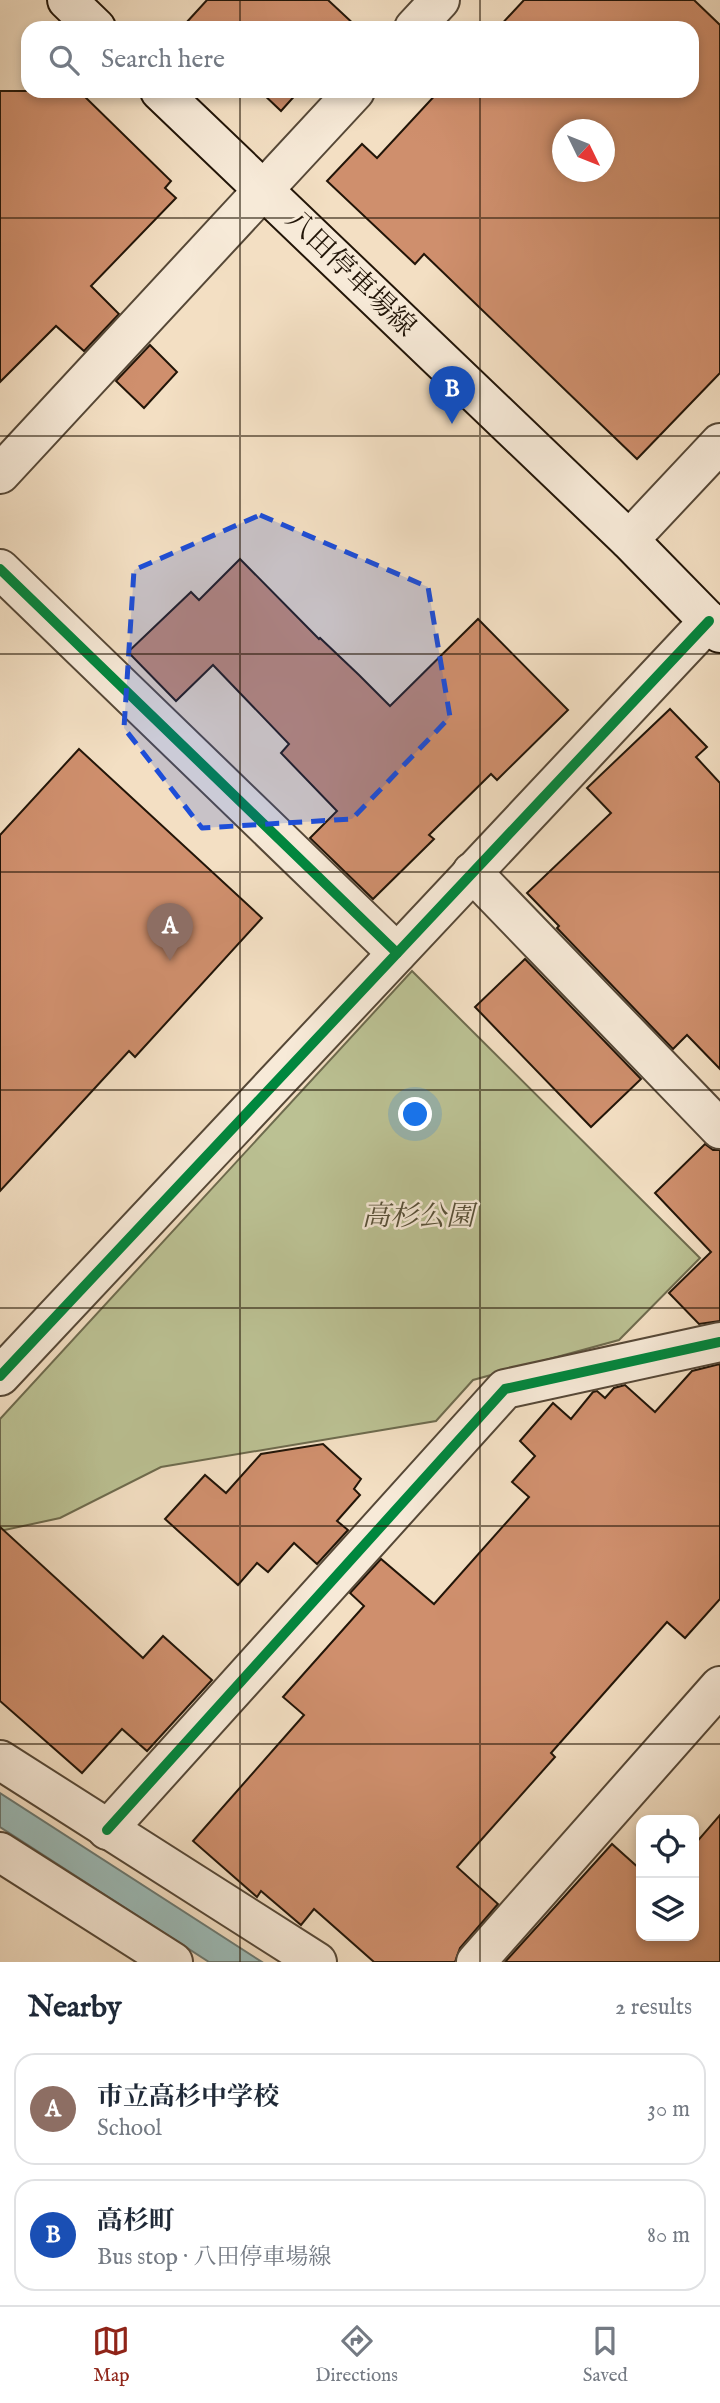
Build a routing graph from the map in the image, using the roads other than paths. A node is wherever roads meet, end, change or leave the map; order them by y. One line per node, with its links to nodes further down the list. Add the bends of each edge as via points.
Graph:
1 (67, 0): 3 (street)
2 (440, 0): 4 (street)
3 (89, 21)
4 (420, 21)
5 (167, 98): 7 (street, 八田停車場線)
6 (349, 98): 7 (street)
7 (263, 191): 9 (street); 10 (street, 八田停車場線)
8 (720, 443): 10 (street)
9 (0, 474)
10 (629, 540): 12 (street, 八田停車場線)
11 (0, 569): 14 (street)
12 (714, 627): 13 (street)
13 (472, 872): 14 (street); 15 (street)
14 (397, 953): 17 (street)
15 (720, 1129)
16 (720, 1342): 20 (street, via 505,1389)
17 (0, 1376)
18 (720, 1686): 24 (street)
19 (0, 1760): 20 (street)
20 (107, 1830): 23 (street)
21 (0, 1852): 22 (street)
22 (173, 1962)
23 (317, 1962)
24 (476, 1962)

